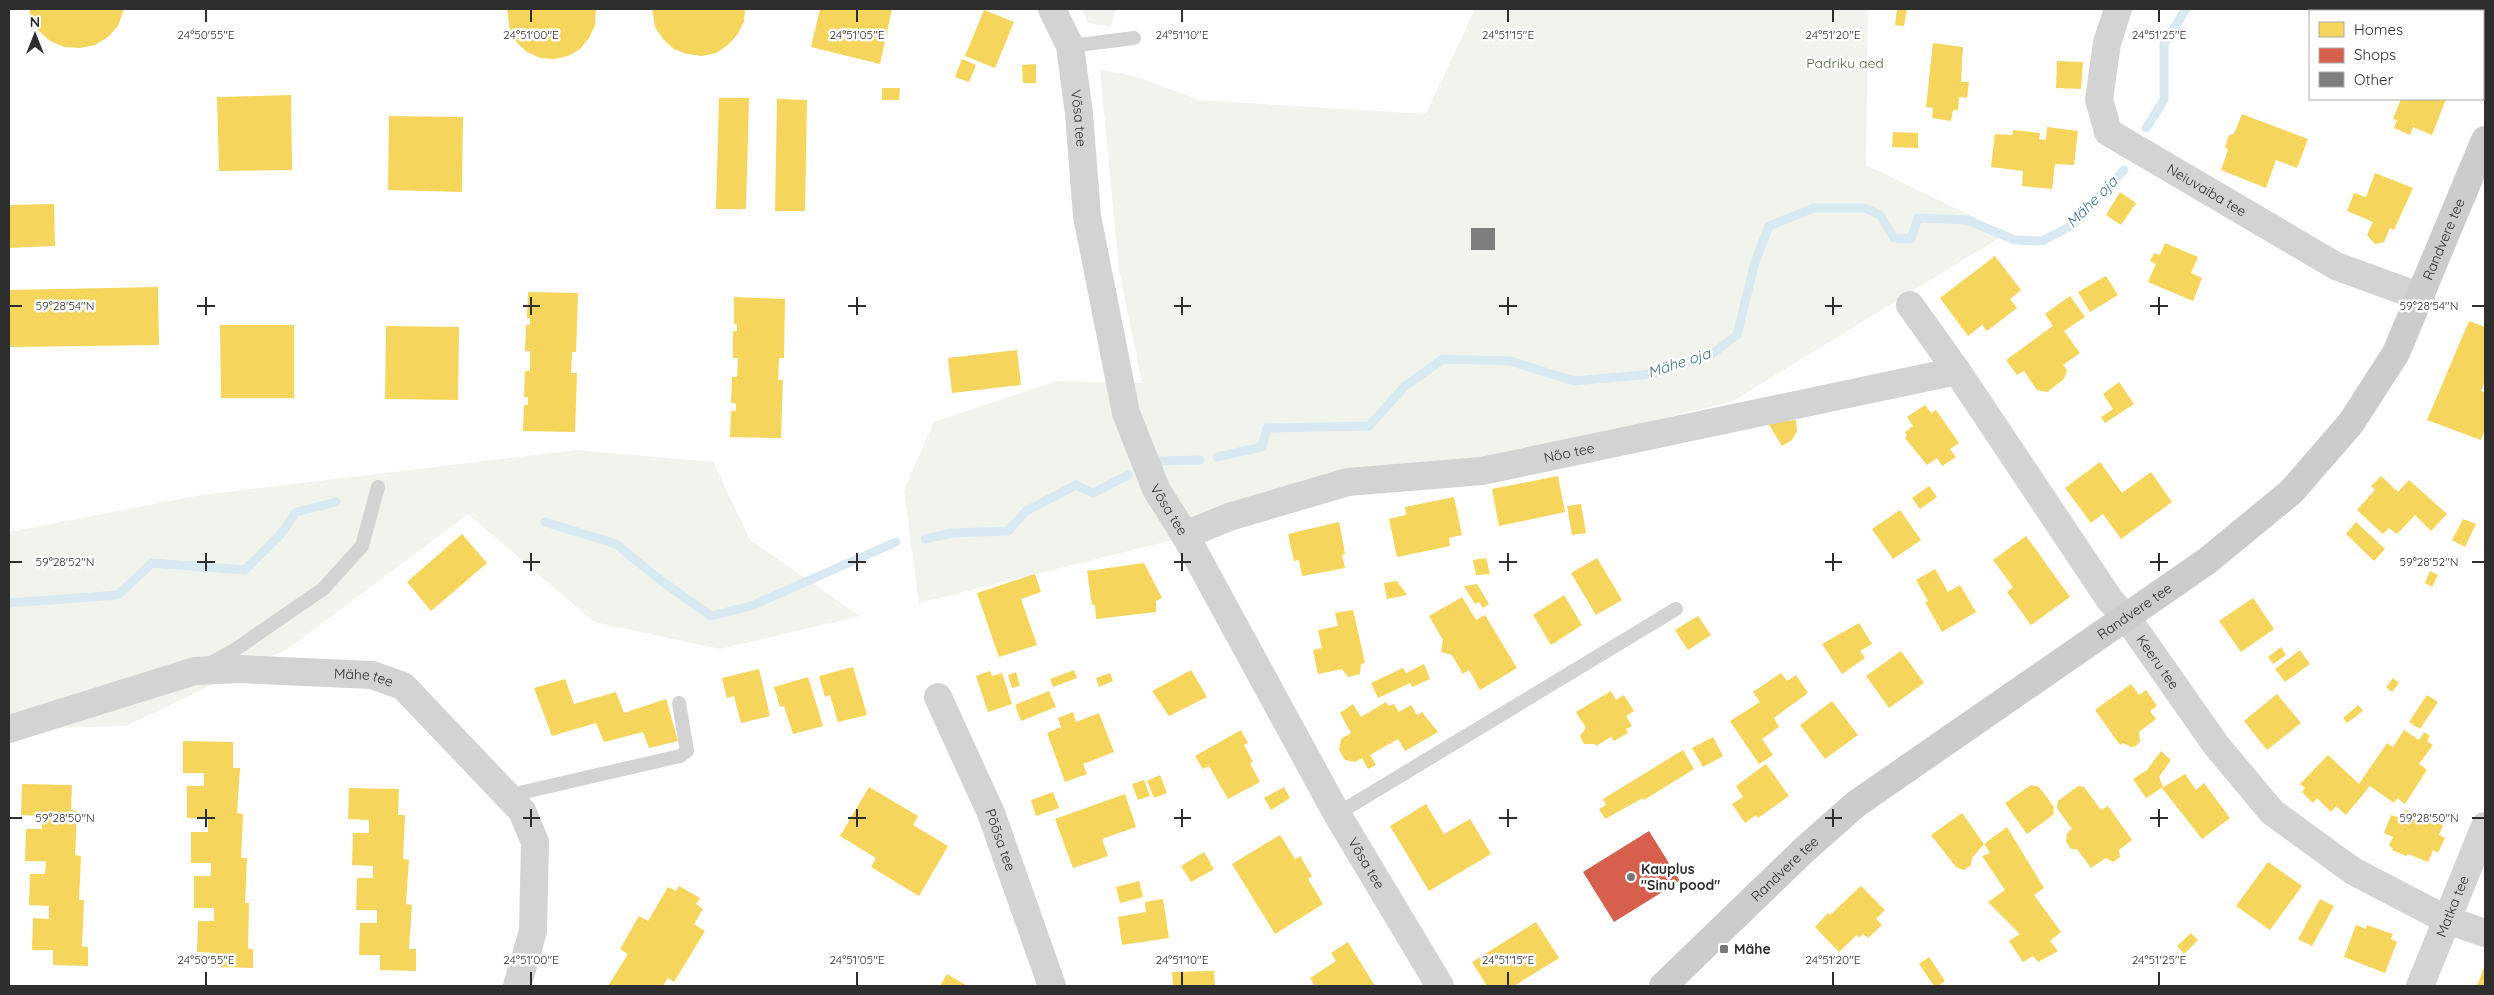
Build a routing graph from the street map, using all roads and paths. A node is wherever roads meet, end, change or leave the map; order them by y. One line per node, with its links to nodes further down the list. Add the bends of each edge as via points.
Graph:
1 (1052, 9): 4 (street, Võsa tee)
2 (2118, 9): 6 (street, Neiuvaiba tee, via 2107,43 2099,99 2108,132 2336,266)
3 (1134, 38): 4 (lane)
4 (1070, 46): 10 (street, Võsa tee, via 1087,216 1126,413 1156,489)
5 (2485, 140): 6 (main road, Randvere tee)
6 (2421, 297): 12 (main road, Randvere tee, via 2396,353 2351,423 2291,492 2207,561)
7 (1910, 305): 8 (street, Keeru tee)
8 (1957, 371): 10 (street, Nõo tee, via 1482,471 1348,482 1229,517); 12 (street, Keeru tee, via 2110,600)
9 (378, 486): 13 (lane, via 362,546 323,589 236,649)
10 (1185, 535): 18 (street, Võsa tee)
11 (1676, 609): 18 (lane)
12 (2126, 618): 20 (street, Keeru tee, via 2216,745 2272,812 2353,871); 25 (main road, Randvere tee, via 1856,804)
13 (195, 671): 16 (street, Mähe tee); 17 (street, Mähe tee, via 239,669 372,674 403,686)
14 (938, 697): 23 (street, Põõsa tee, via 991,813)
15 (679, 703): 17 (lane, via 687,743 687,751 680,756)
16 (9, 729)
17 (507, 796): 22 (street, Mähe tee, via 522,811 535,842 533,931)
18 (1337, 814): 24 (street, Võsa tee)
19 (2485, 826): 20 (street, Matka tee)
20 (2447, 920): 21 (street, Keeru tee); 26 (street, Matka tee)
21 (2485, 933)
22 (516, 986)
23 (1052, 986)
24 (1440, 986)
25 (1663, 986)
26 (2420, 986)

